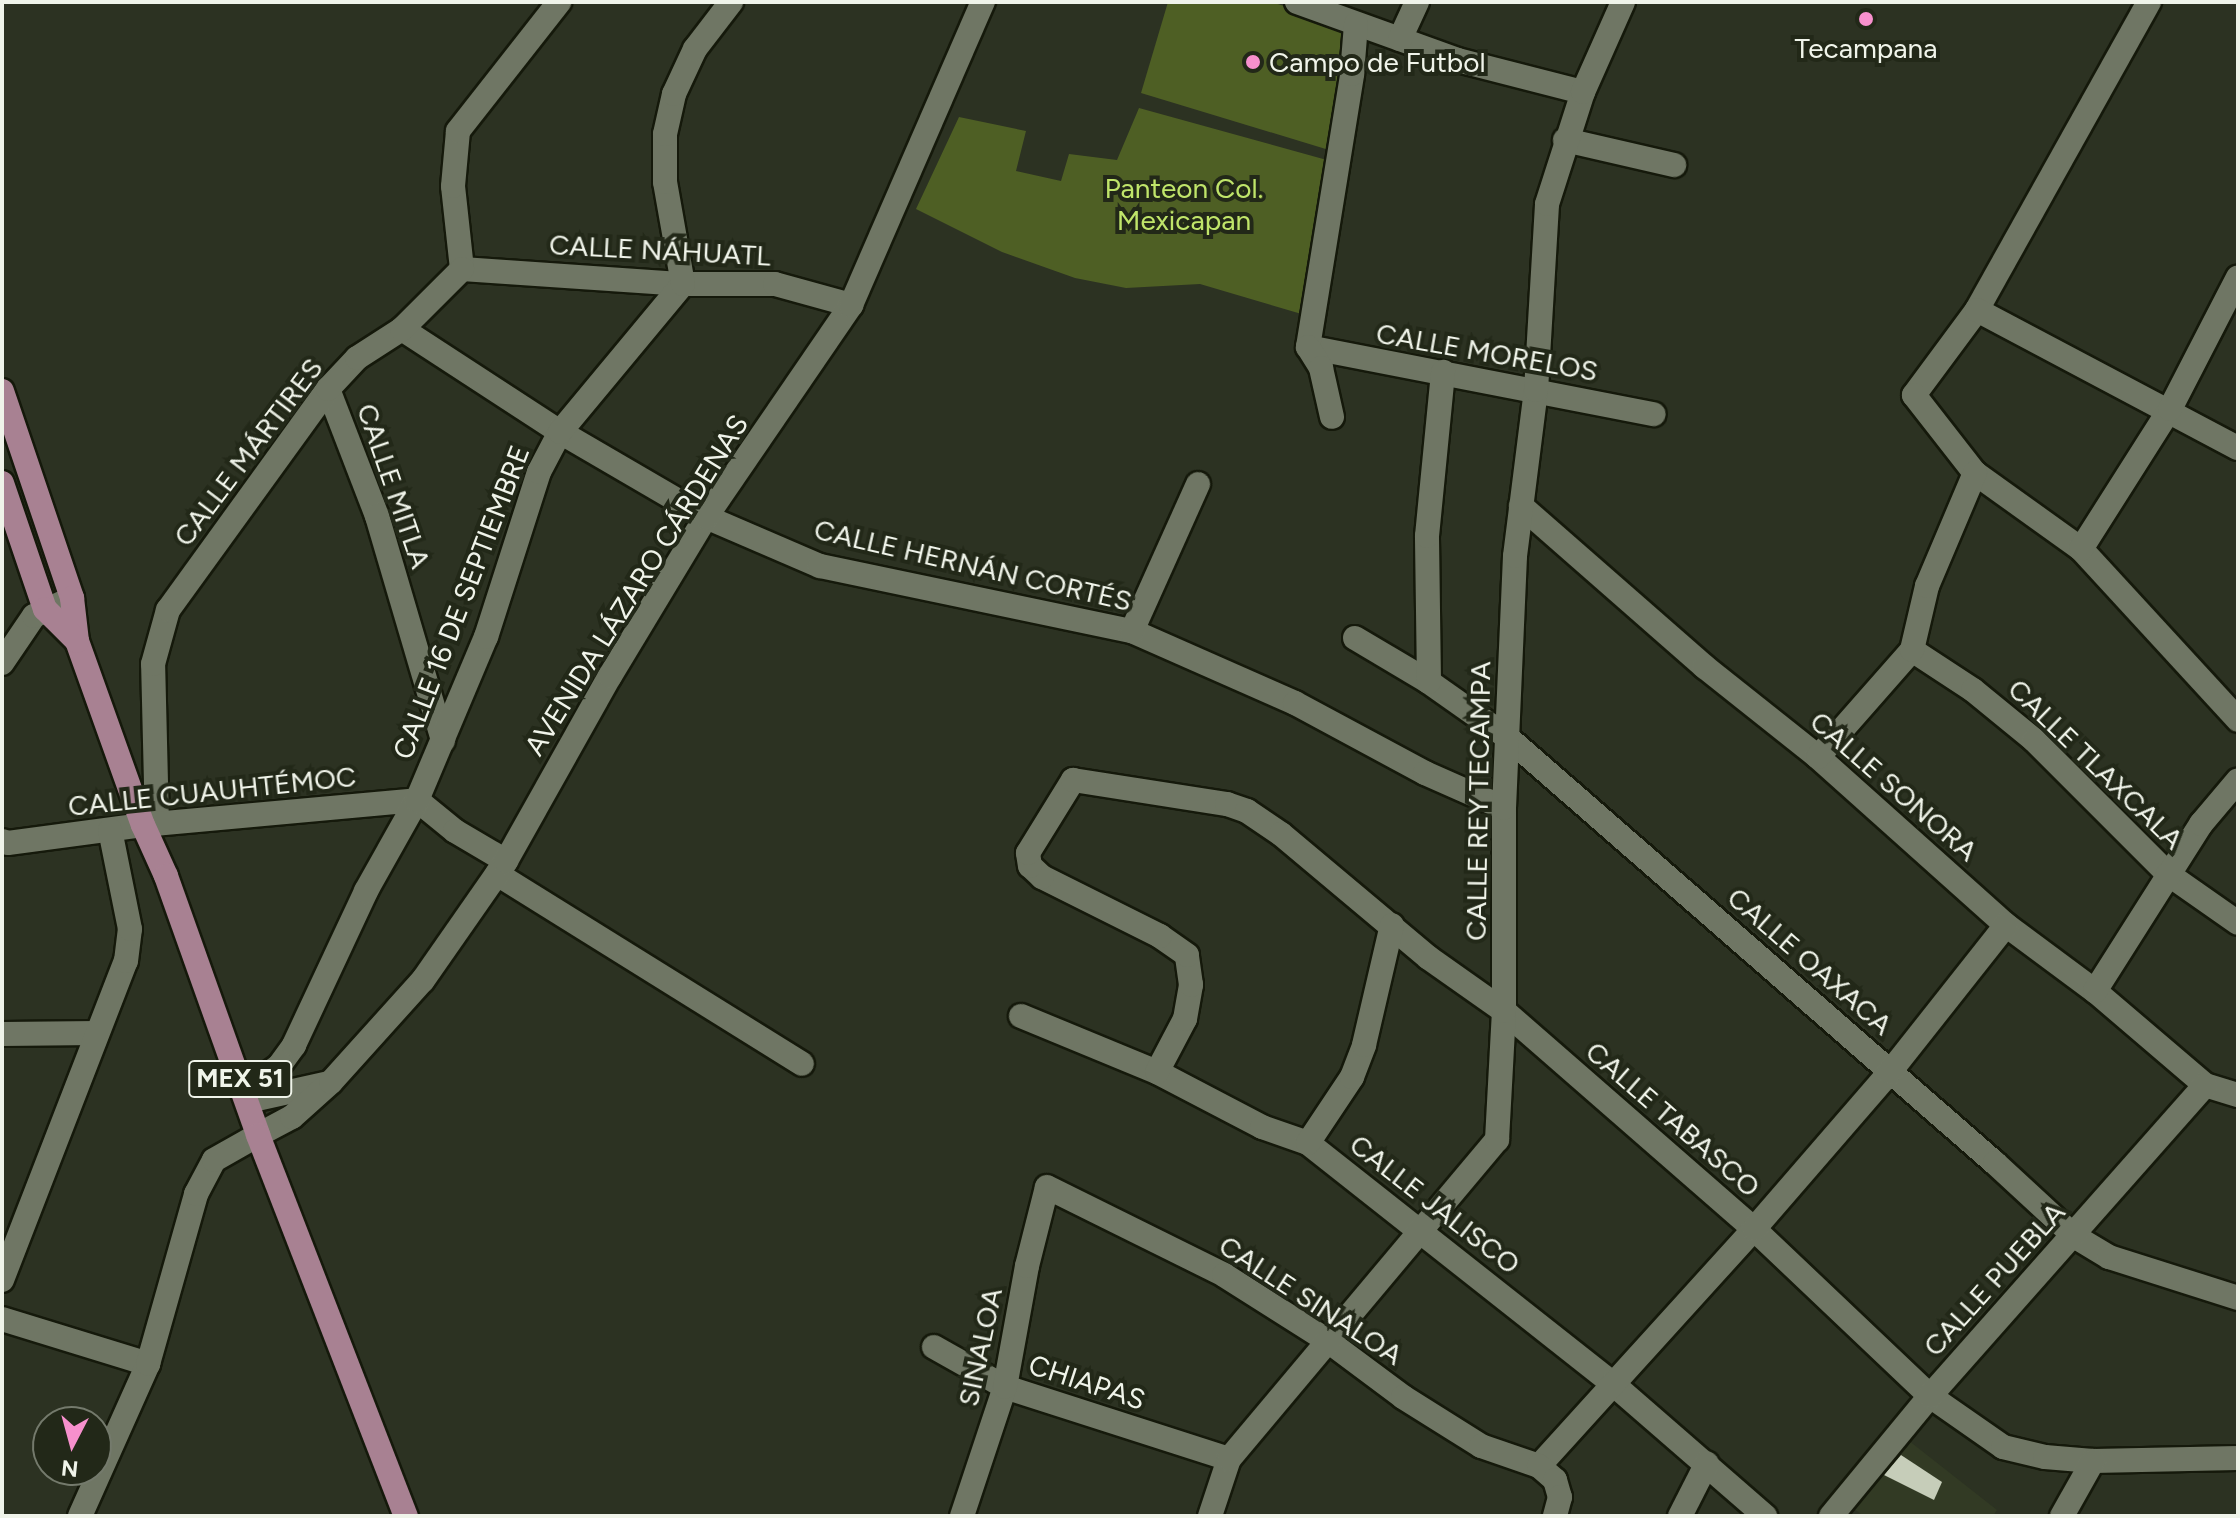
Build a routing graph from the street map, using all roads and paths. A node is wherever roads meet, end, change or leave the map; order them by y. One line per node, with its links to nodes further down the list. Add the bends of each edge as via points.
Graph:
1 (559, 2): 13 (street, via 458,131 453,186)
2 (731, 2): 15 (street, via 695,49 674,94 665,134 665,182)
3 (983, 2): 16 (street, AVENIDA LÁZARO CÁRDENAS)
4 (1297, 2): 8 (street)
5 (1417, 2): 9 (street)
6 (1623, 2): 10 (street, CALLE REY TECAMPA)
7 (2149, 2): 17 (street)
8 (1356, 24): 9 (street); 19 (street)
9 (1400, 39): 10 (street, via 1458,60)
10 (1583, 92): 11 (street, CALLE REY TECAMPA)
11 (1565, 140): 12 (street); 22 (street, CALLE REY TECAMPA, via 1547,204)
12 (1674, 165)
13 (462, 269): 15 (street, CALLE NÁHUATL); 18 (street, CALLE MÁRTIRES)
14 (2238, 277): 24 (street)
15 (683, 284): 16 (street, CALLE NÁHUATL, via 775,284); 27 (street, CALLE 16 DE SEPTIEMBRE)
16 (851, 305): 33 (street, AVENIDA LÁZARO CÁRDENAS)
17 (1977, 310): 24 (street); 29 (street, via 1914,395)
18 (402, 329): 21 (street, CALLE MÁRTIRES, via 357,358); 27 (street, CALLE HERNÁN CORTÉS)
19 (1308, 347): 20 (street, CALLE MORELOS); 26 (street, via 1321,368)
20 (1443, 372): 22 (street, CALLE MORELOS); 42 (street, via 1427,536)
21 (328, 389): 45 (street, CALLE MITLA, via 377,516); 50 (street, CALLE MÁRTIRES, via 168,610 153,664)
22 (1536, 390): 25 (street, CALLE MORELOS); 32 (street, CALLE REY TECAMPA)
23 (2, 391): 35 (main road, MEX 51)
24 (2170, 409): 28 (street); 34 (street)
25 (1654, 414)
26 (1332, 417)
27 (560, 432): 33 (street, CALLE HERNÁN CORTÉS); 45 (street, CALLE 16 DE SEPTIEMBRE, via 539,472 486,637)
28 (2238, 448)
29 (1975, 473): 34 (street); 40 (street, via 1927,586)
30 (2, 483): 36 (main road, MEX 51)
31 (1198, 484): 37 (street)
32 (1521, 506): 44 (street, CALLE REY TECAMPA); 46 (street, CALLE SONORA, via 1705,667)
33 (706, 517): 37 (street, CALLE HERNÁN CORTÉS, via 820,566); 53 (street, AVENIDA LÁZARO CÁRDENAS)
34 (2081, 549): 43 (street)
35 (72, 598): 36 (street); 39 (main road, MEX 51)
36 (45, 609): 39 (main road, MEX 51); 41 (street, via 34,616)
37 (1132, 631): 49 (street, CALLE HERNÁN CORTÉS, via 1295,703 1425,773)
38 (1355, 638): 42 (street, CALLE OAXACA)
39 (77, 641): 50 (main road, MEX 51)
40 (1912, 650): 46 (street); 54 (street, CALLE TLAXCALA, via 1973,690 2034,740)
41 (2, 663)
42 (1429, 682): 44 (street, CALLE OAXACA)
43 (2238, 720)
44 (1507, 737): 49 (street, CALLE REY TECAMPA); 65 (street, CALLE OAXACA)
45 (443, 740): 48 (street, CALLE 16 DE SEPTIEMBRE)
46 (1818, 757): 57 (street, CALLE SONORA)
47 (2238, 780): 54 (street)
48 (417, 800): 50 (street, CALLE CUAUHTÉMOC); 53 (street); 69 (street, CALLE 16 DE SEPTIEMBRE, via 366,891 294,1045)
49 (1504, 808): 59 (street, CALLE REY TECAMPA)
50 (150, 824): 51 (street, CALLE CUAUHTÉMOC); 69 (main road, MEX 51)
51 (110, 830): 52 (street, CALLE CUAUHTÉMOC); 61 (street, via 130,943)
52 (4, 845)
53 (501, 867): 63 (street); 66 (street, AVENIDA LÁZARO CÁRDENAS, via 423,980)
54 (2168, 874): 55 (street, CALLE TLAXCALA); 58 (street)
55 (2238, 923)
56 (1392, 925): 59 (street, CALLE TABASCO); 64 (street, CALLE TABASCO, via 1247,811 1073,780 1028,853 1030,866 1187,955 1191,985 1185,1019); 71 (street, via 1352,1077)
57 (2006, 925): 58 (street, CALLE SONORA); 65 (street)
58 (2095, 991): 67 (street, CALLE SONORA)
59 (1504, 1011): 73 (street, CALLE REY TECAMPA, via 1497,1140); 74 (street, CALLE TABASCO)
60 (1021, 1016): 64 (street, CALLE JALISCO)
61 (97, 1033): 62 (street); 76 (street)
62 (2, 1034)
63 (802, 1064)
64 (1157, 1072): 71 (street, CALLE JALISCO, via 1262,1127)
65 (1890, 1072): 74 (street); 75 (street, CALLE OAXACA)
66 (331, 1082): 69 (street); 70 (street, AVENIDA LÁZARO CÁRDENAS, via 292,1117)
67 (2205, 1085): 68 (street, CALLE SONORA); 75 (street, CALLE PUEBLA)
68 (2238, 1095)
69 (246, 1096): 70 (main road, MEX 51)
70 (258, 1135): 81 (street, via 214,1160 196,1194); 91 (main road, MEX 51)
71 (1308, 1143): 73 (street, CALLE JALISCO)
72 (1047, 1187): 79 (street, CALLE SINALOA, via 1224,1275); 83 (street, SINALOA)
73 (1421, 1228): 79 (street, CALLE REY TECAMPA); 82 (street, CALLE JALISCO)
74 (1754, 1229): 82 (street); 84 (street, CALLE TABASCO)
75 (2074, 1236): 77 (street, CALLE OAXACA, via 2109,1257); 84 (street, CALLE PUEBLA)
76 (2, 1280)
77 (2238, 1298)
78 (2, 1319): 81 (street)
79 (1328, 1341): 86 (street, CALLE REY TECAMPA); 89 (street, CALLE SINALOA, via 1481,1446)
80 (934, 1347): 83 (street, CHIAPAS)
81 (148, 1364): 90 (street)
82 (1612, 1383): 88 (street, CALLE JALISCO); 89 (street)
83 (1005, 1387): 86 (street, CHIAPAS); 92 (street, SINALOA)
84 (1930, 1396): 87 (street, CALLE TABASCO, via 2003,1447); 97 (street, CALLE PUEBLA)
85 (2238, 1458): 87 (street, CALLE TABASCO)
86 (1229, 1459): 93 (street, CALLE REY TECAMPA)
87 (2093, 1461): 98 (street)
88 (1707, 1463): 95 (street); 96 (street, CALLE JALISCO)
89 (1539, 1466): 94 (street, via 1555,1480 1560,1497)
90 (80, 1516)
91 (406, 1516)
92 (962, 1516)
93 (1210, 1516)
94 (1555, 1516)
95 (1680, 1516)
96 (1765, 1516)
97 (1831, 1516)
98 (2062, 1516)

